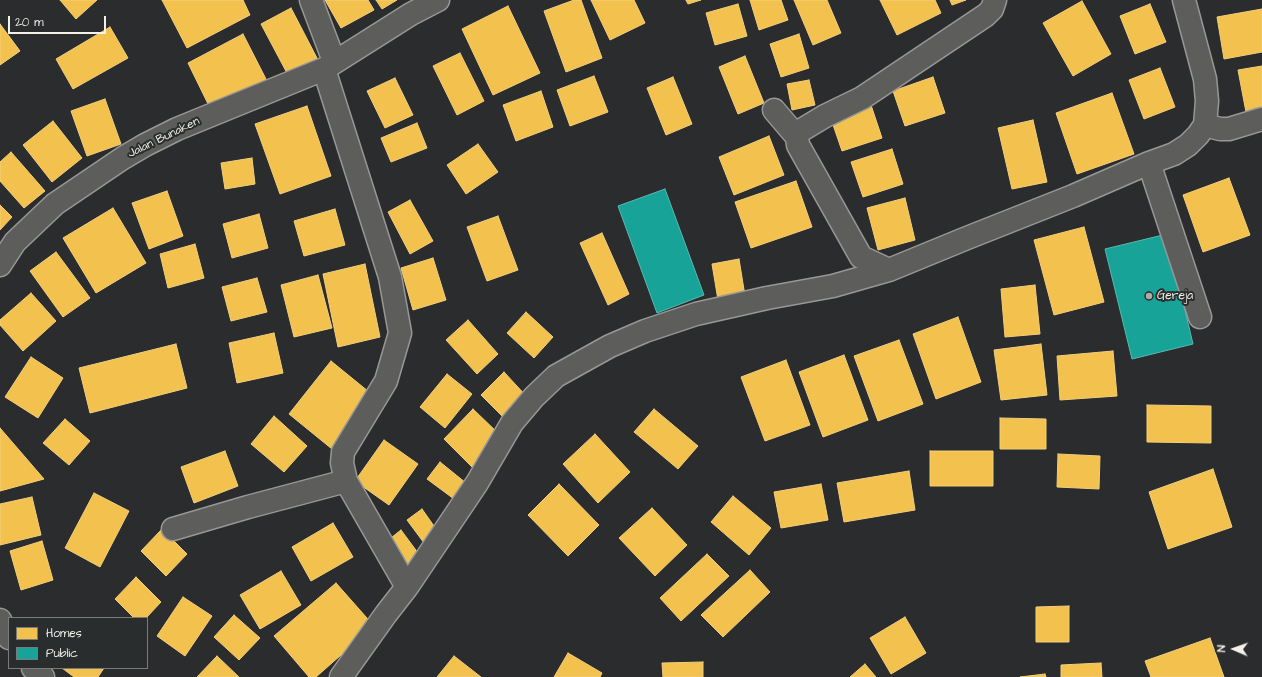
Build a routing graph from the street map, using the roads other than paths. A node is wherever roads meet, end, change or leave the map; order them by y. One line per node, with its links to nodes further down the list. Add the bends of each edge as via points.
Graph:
1 (310, 0): 5 (street)
2 (438, 0): 5 (street, Jalan Bunaken)
3 (995, 0): 9 (street, via 992,9 986,15 862,98 825,116 800,132)
4 (1184, 0): 8 (street, via 1205,79)
5 (329, 65): 11 (street, Jalan Bunaken, via 145,145 55,204 15,242); 14 (street, via 390,277 400,333 386,381 343,452 342,463)
6 (774, 110): 9 (street)
7 (1262, 120): 8 (street, via 1229,129)
8 (1205, 125): 10 (street, via 1188,144 1174,154)
9 (797, 137): 12 (street, via 798,145 861,257)
10 (1149, 163): 12 (street); 13 (street)
11 (0, 265)
12 (889, 270): 16 (street, via 833,286 696,314 610,346 556,376 512,423 477,483)
13 (1200, 316)
14 (346, 481): 15 (street); 16 (street)
15 (173, 529)
16 (407, 587): 21 (street)
17 (0, 620): 18 (street)
18 (8, 636)
19 (34, 669): 20 (street)
20 (44, 677)
21 (341, 677)

